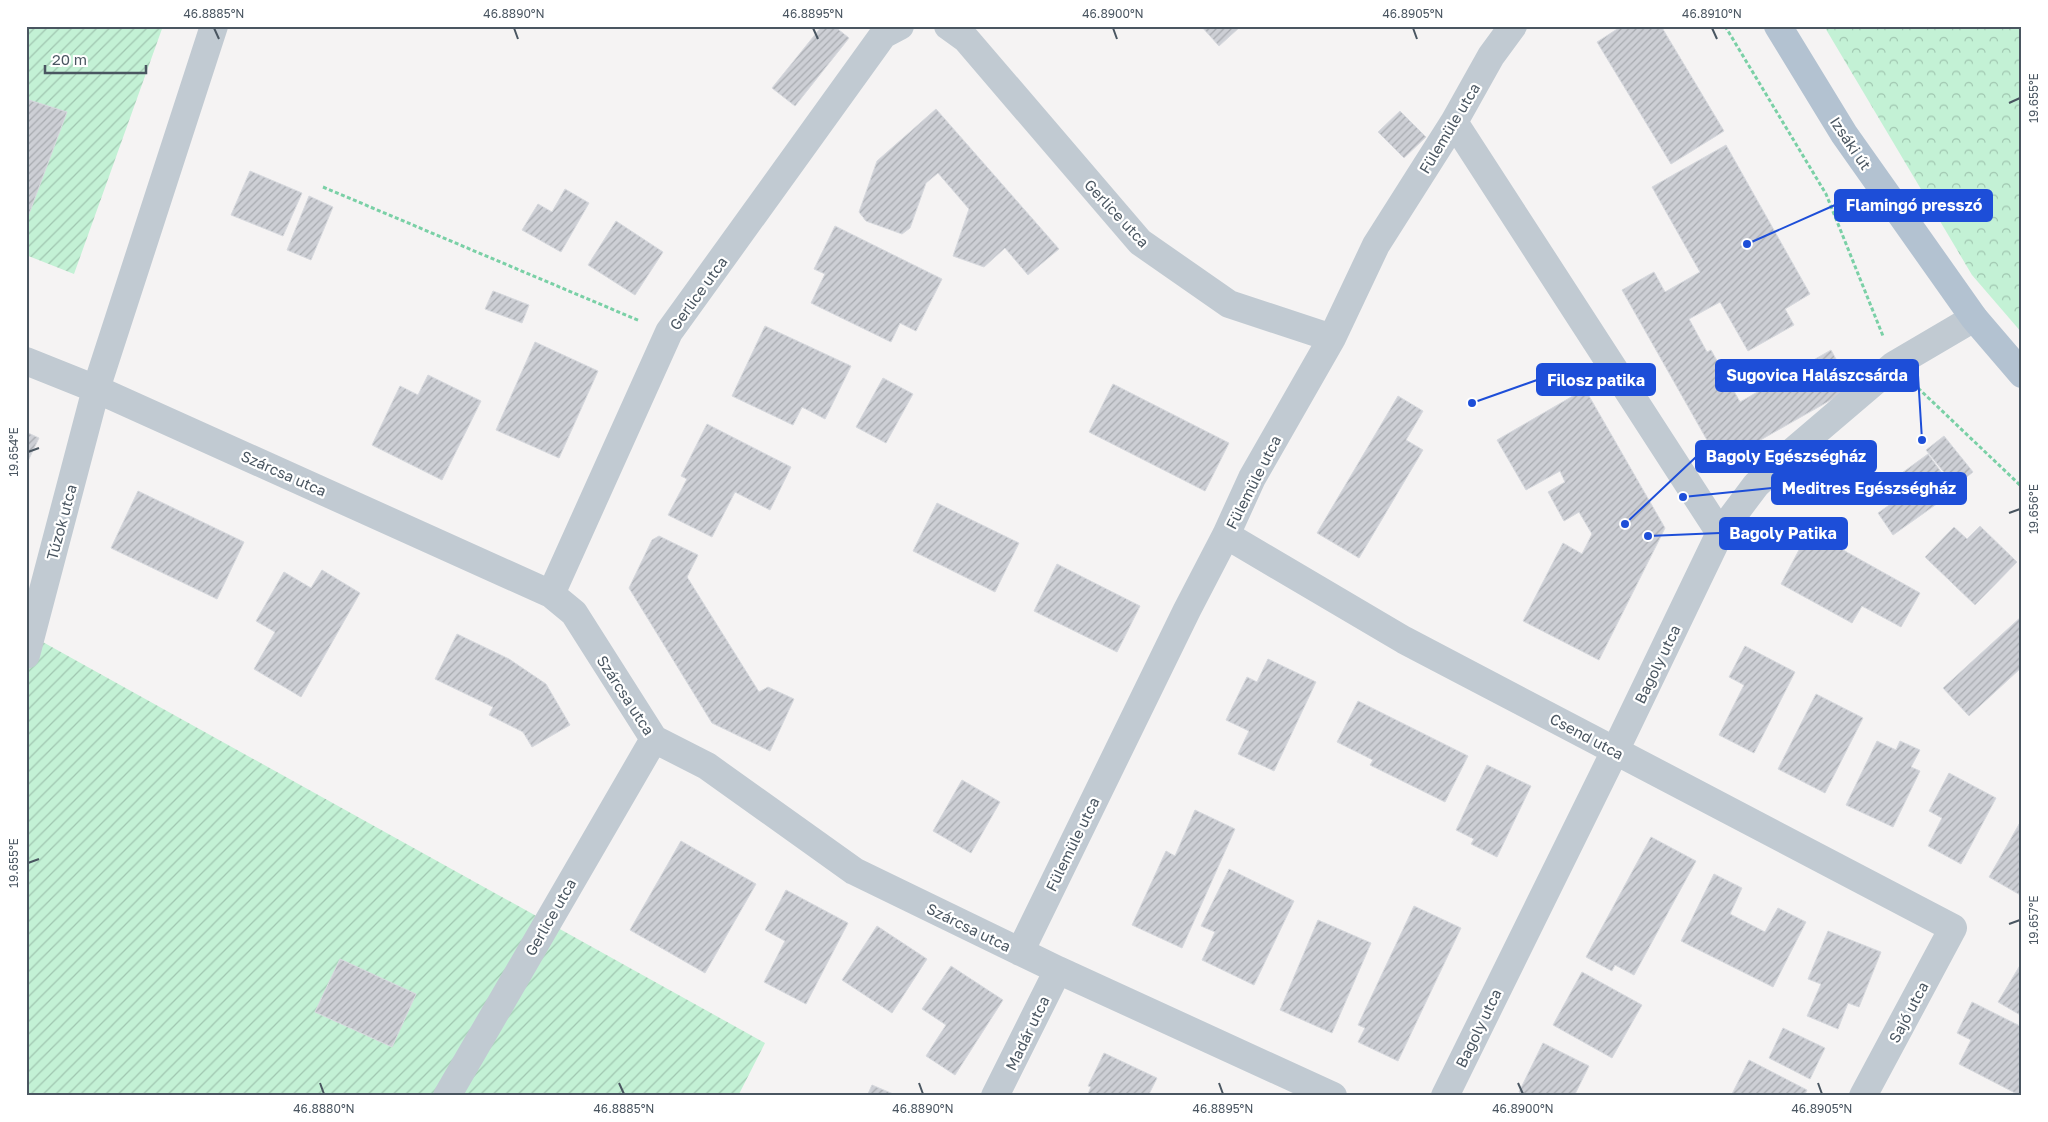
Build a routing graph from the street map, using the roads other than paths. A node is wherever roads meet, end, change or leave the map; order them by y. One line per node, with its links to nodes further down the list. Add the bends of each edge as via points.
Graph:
1 (214, 26): 11 (street, Túzok utca)
2 (900, 26): 14 (street, Gerlice utca, via 883,35 669,332)
3 (948, 26): 8 (street, Gerlice utca, via 966,40 1140,242 1229,304)
4 (1513, 26): 6 (street, Fülemüle utca, via 1491,56)
5 (1778, 26): 7 (main road, Izsáki út, via 1844,134)
6 (1454, 122): 8 (street, Fülemüle utca, via 1376,245); 12 (street)
7 (1974, 318): 10 (main road, Izsáki út); 12 (street, Bagoly utca, via 1894,365 1774,468)
8 (1332, 338): 13 (street, Fülemüle utca, via 1252,478)
9 (26, 361): 11 (street, Szárcsa utca)
10 (2022, 374)
11 (96, 388): 14 (street, Szárcsa utca); 15 (street, Túzok utca)
12 (1720, 533): 17 (street, Bagoly utca)
13 (1226, 535): 17 (street, Csend utca, via 1404,640); 19 (street, Fülemüle utca)
14 (551, 594): 16 (street, Szárcsa utca, via 574,613)
15 (26, 655)
16 (654, 739): 19 (street, Szárcsa utca, via 707,766 854,871); 21 (street, Gerlice utca)
17 (1615, 751): 18 (street, Csend utca); 24 (street, Bagoly utca)
18 (1953, 928): 25 (street, Sajó utca)
19 (1020, 952): 20 (street, Szárcsa utca)
20 (1058, 970): 22 (street, Madár utca); 23 (street, Szárcsa utca)
21 (447, 1096)
22 (996, 1096)
23 (1333, 1096)
24 (1445, 1096)
25 (1863, 1096)

